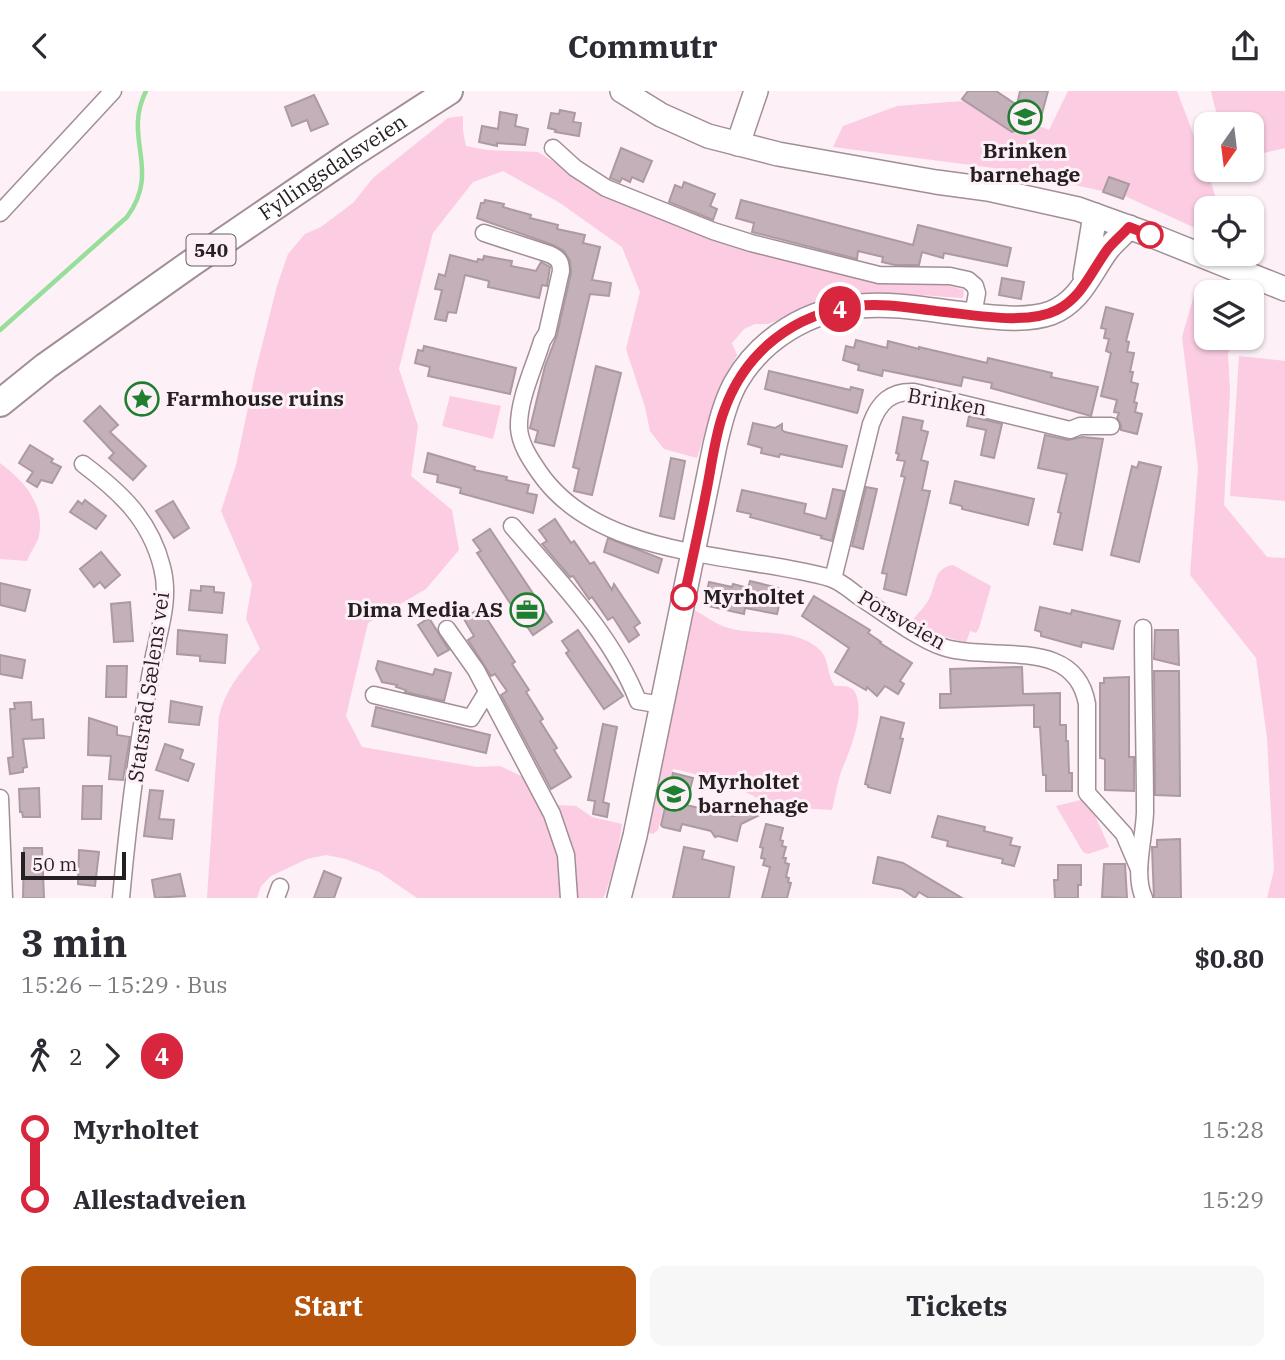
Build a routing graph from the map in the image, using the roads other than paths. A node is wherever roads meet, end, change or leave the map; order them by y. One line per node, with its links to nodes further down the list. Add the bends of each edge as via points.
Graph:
1 (113, 91): 7 (street)
2 (757, 91): 5 (main road)
3 (627, 93): 5 (main road, via 686,128)
4 (439, 95): 14 (main road, Fyllingsdalsveien / 540, via 180,271)
5 (738, 144): 8 (main road, via 988,188)
6 (553, 148): 13 (street, via 606,188 713,231 879,275 968,280 977,293)
7 (0, 213)
8 (1095, 215): 9 (main road); 11 (main road)
9 (1129, 227): 11 (main road); 12 (main road)
10 (484, 233): 18 (street, via 549,254 561,263 547,333 520,418 519,431 533,463 562,499 603,526)
11 (1082, 289): 13 (main road, via 1066,305 1039,316)
12 (1285, 289)
13 (973, 315): 18 (main road, via 888,305 834,309 809,317 764,347 745,367 723,412)
14 (0, 403)
15 (1111, 426): 19 (street, Brinken, via 1070,430 914,392 892,395 882,402 871,424)
16 (83, 464): 29 (street, Statsråd Sælens vei, via 133,507 151,537 166,588)
17 (512, 526): 24 (street, via 606,641 638,701)
18 (694, 552): 19 (street, Porsveien); 24 (main road)
19 (833, 579): 26 (street, Porsveien, via 941,647 1049,659 1071,670 1087,704 1087,793 1124,834)
20 (1143, 628): 26 (street, via 1144,815)
21 (447, 629): 22 (street)
22 (487, 692): 23 (street, via 471,717); 30 (street, via 552,814 566,855)
23 (374, 695)
24 (662, 705): 31 (main road)
25 (0, 798): 28 (street)
26 (1139, 869): 27 (street)
27 (1140, 896)
28 (4, 898)
29 (121, 898)
30 (569, 898)
31 (620, 898)

